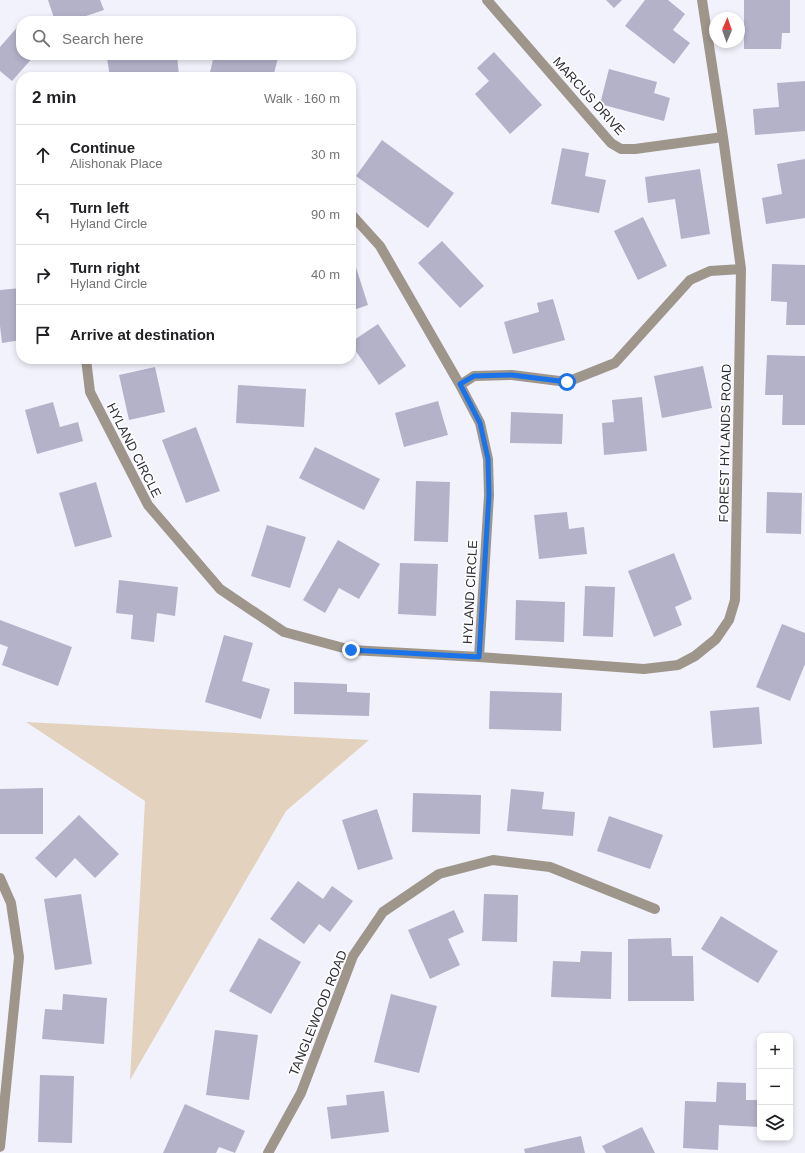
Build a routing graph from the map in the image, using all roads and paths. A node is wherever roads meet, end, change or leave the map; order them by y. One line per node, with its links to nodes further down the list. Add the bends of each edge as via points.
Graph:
1 (488, 0): 3 (street, MARCUS DRIVE, via 611,143 621,148 636,149)
2 (702, 0): 3 (street, FOREST HYLANDS ROAD)
3 (723, 138): 5 (street, FOREST HYLANDS ROAD)
4 (356, 220): 7 (street, HYLAND CIRCLE, via 380,246)
5 (741, 268): 7 (street, via 710,271 690,280 615,363 567,382 512,375 474,376); 8 (street, FOREST HYLANDS ROAD, via 735,600 729,620 716,639 695,656 678,665 644,669)
6 (87, 364): 8 (street, HYLAND CIRCLE, via 90,392 148,506 220,589 284,632 351,650)
7 (460, 384): 8 (street, HYLAND CIRCLE, via 480,423 488,459 489,495)
8 (479, 657)
9 (0, 878): 11 (street, via 11,903 19,957)
10 (655, 909): 12 (street, TANGLEWOOD ROAD, via 550,867 493,860 439,874 383,912 353,956 301,1093)
11 (0, 1147)
12 (268, 1153)

